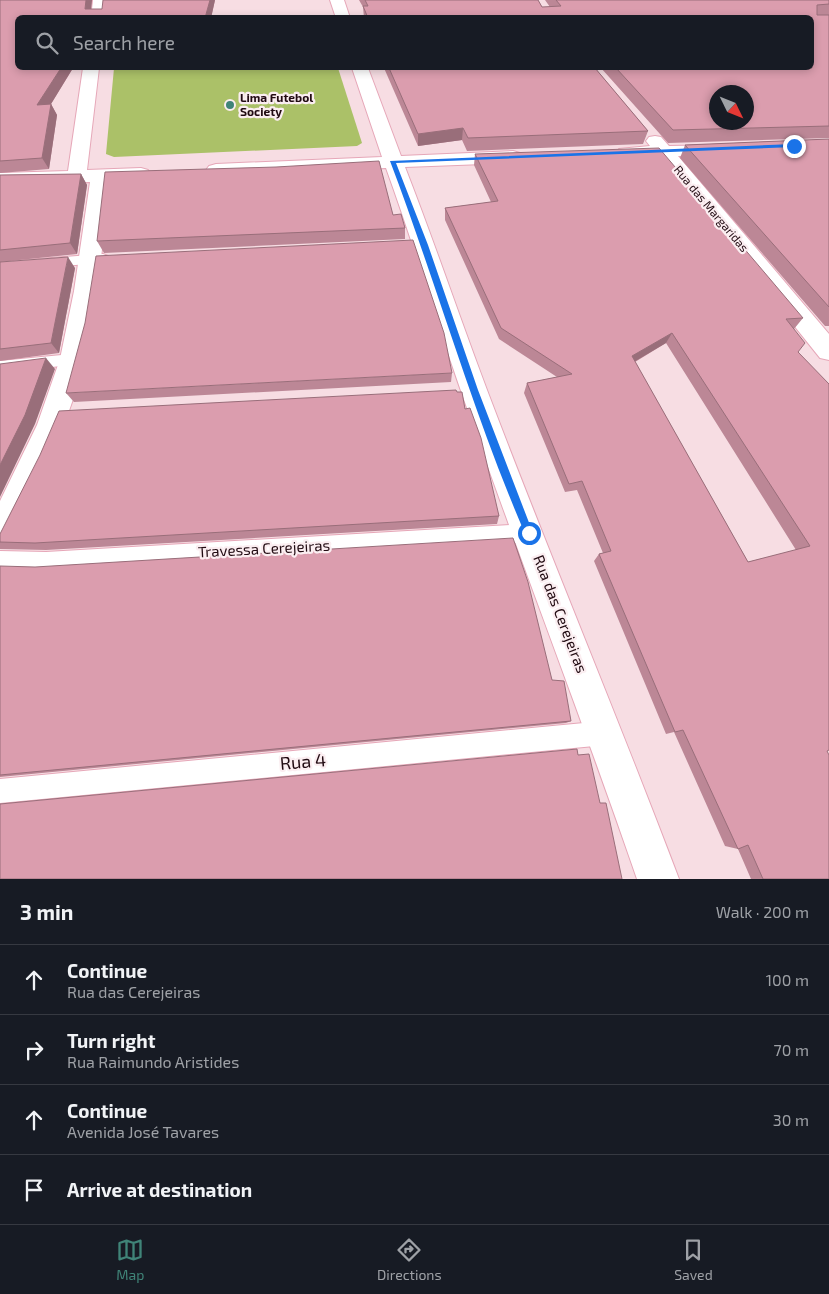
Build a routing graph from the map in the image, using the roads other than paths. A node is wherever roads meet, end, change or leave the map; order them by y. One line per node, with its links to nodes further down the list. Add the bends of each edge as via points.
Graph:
1 (100, 0): 3 (street)
2 (337, 0): 4 (street)
3 (98, 15)
4 (342, 15)
5 (91, 70): 15 (street)
6 (361, 70): 12 (street, Rua das Cerejeiras)
7 (646, 130): 9 (street, Rua das Margaridas)
8 (734, 148): 9 (street)
9 (664, 151): 10 (street); 20 (street, Rua das Margaridas)
10 (604, 154)
11 (527, 156): 12 (street)
12 (393, 161): 13 (street); 25 (street, Rua das Cerejeiras, via 415,245 464,390)
13 (198, 171)
14 (158, 173): 15 (street)
15 (88, 176): 16 (street); 18 (street)
16 (0, 179)
17 (120, 258): 18 (lane)
18 (91, 260): 19 (lane); 21 (street)
19 (0, 267)
20 (828, 349)
21 (72, 360): 22 (lane); 23 (street, via 65,411)
22 (0, 366)
23 (11, 491): 24 (street)
24 (0, 530)
25 (529, 533): 26 (lane, Travessa Cerejeiras, via 55,562); 27 (street, Rua das Cerejeiras)
26 (0, 561)
27 (605, 733): 28 (lane, Rua 4); 29 (street, Rua das Cerejeiras)
28 (0, 791)
29 (658, 879)

